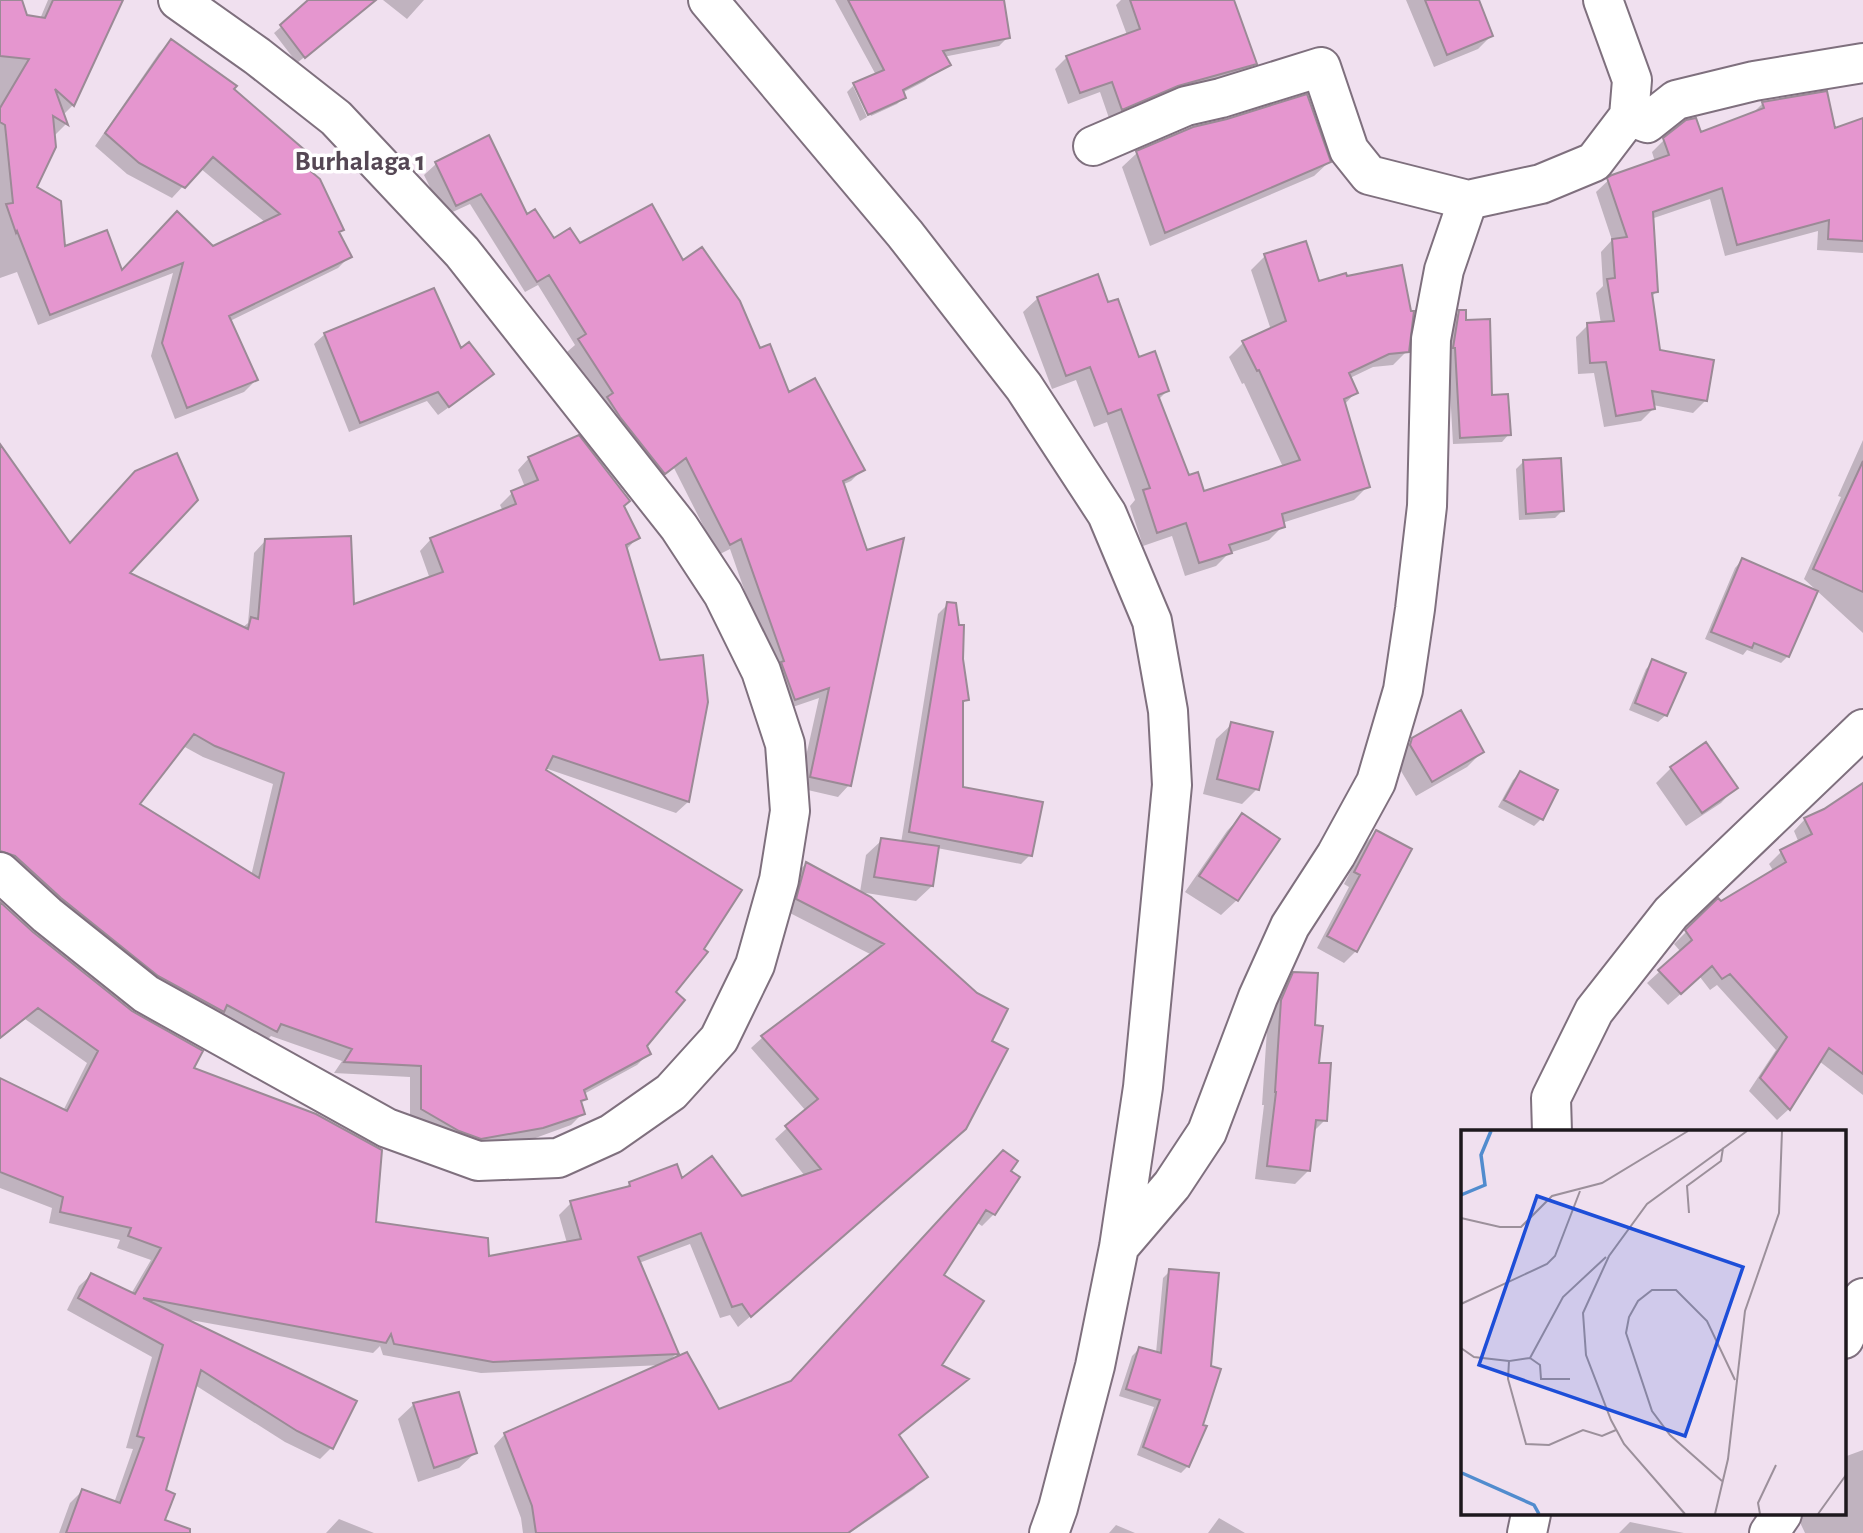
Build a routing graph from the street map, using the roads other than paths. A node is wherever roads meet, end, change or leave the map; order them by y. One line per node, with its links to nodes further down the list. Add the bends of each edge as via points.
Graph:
1 (178, 0): 9 (street, via 336,118 462,252 679,527 723,594 761,671 785,744 790,811 779,880 755,965 719,1040 671,1092 611,1134 558,1158 478,1161 387,1128 146,993)
2 (708, 0): 11 (street, via 905,234 1024,387 1107,514 1152,621 1168,711 1172,785 1143,1087)
3 (1603, 0): 5 (street, via 1632,80)
4 (1863, 63): 5 (street, via 1676,100 1647,124)
5 (1629, 116): 7 (street, via 1594,162 1541,184)
6 (1093, 146): 7 (street, via 1186,106 1321,67 1349,150 1369,175)
7 (1468, 200): 11 (street, via 1444,270 1431,340 1427,506 1415,609 1403,690 1376,782 1290,926 1207,1132 1172,1185)
8 (1863, 729): 10 (street, via 1671,913 1594,1011 1551,1098)
9 (0, 872)
10 (1552, 1130)
11 (1119, 1247): 15 (street, via 1095,1366)
12 (1863, 1298): 13 (street)
13 (1846, 1335)
14 (1781, 1516): 16 (street)
15 (1049, 1533)
16 (1769, 1533)

